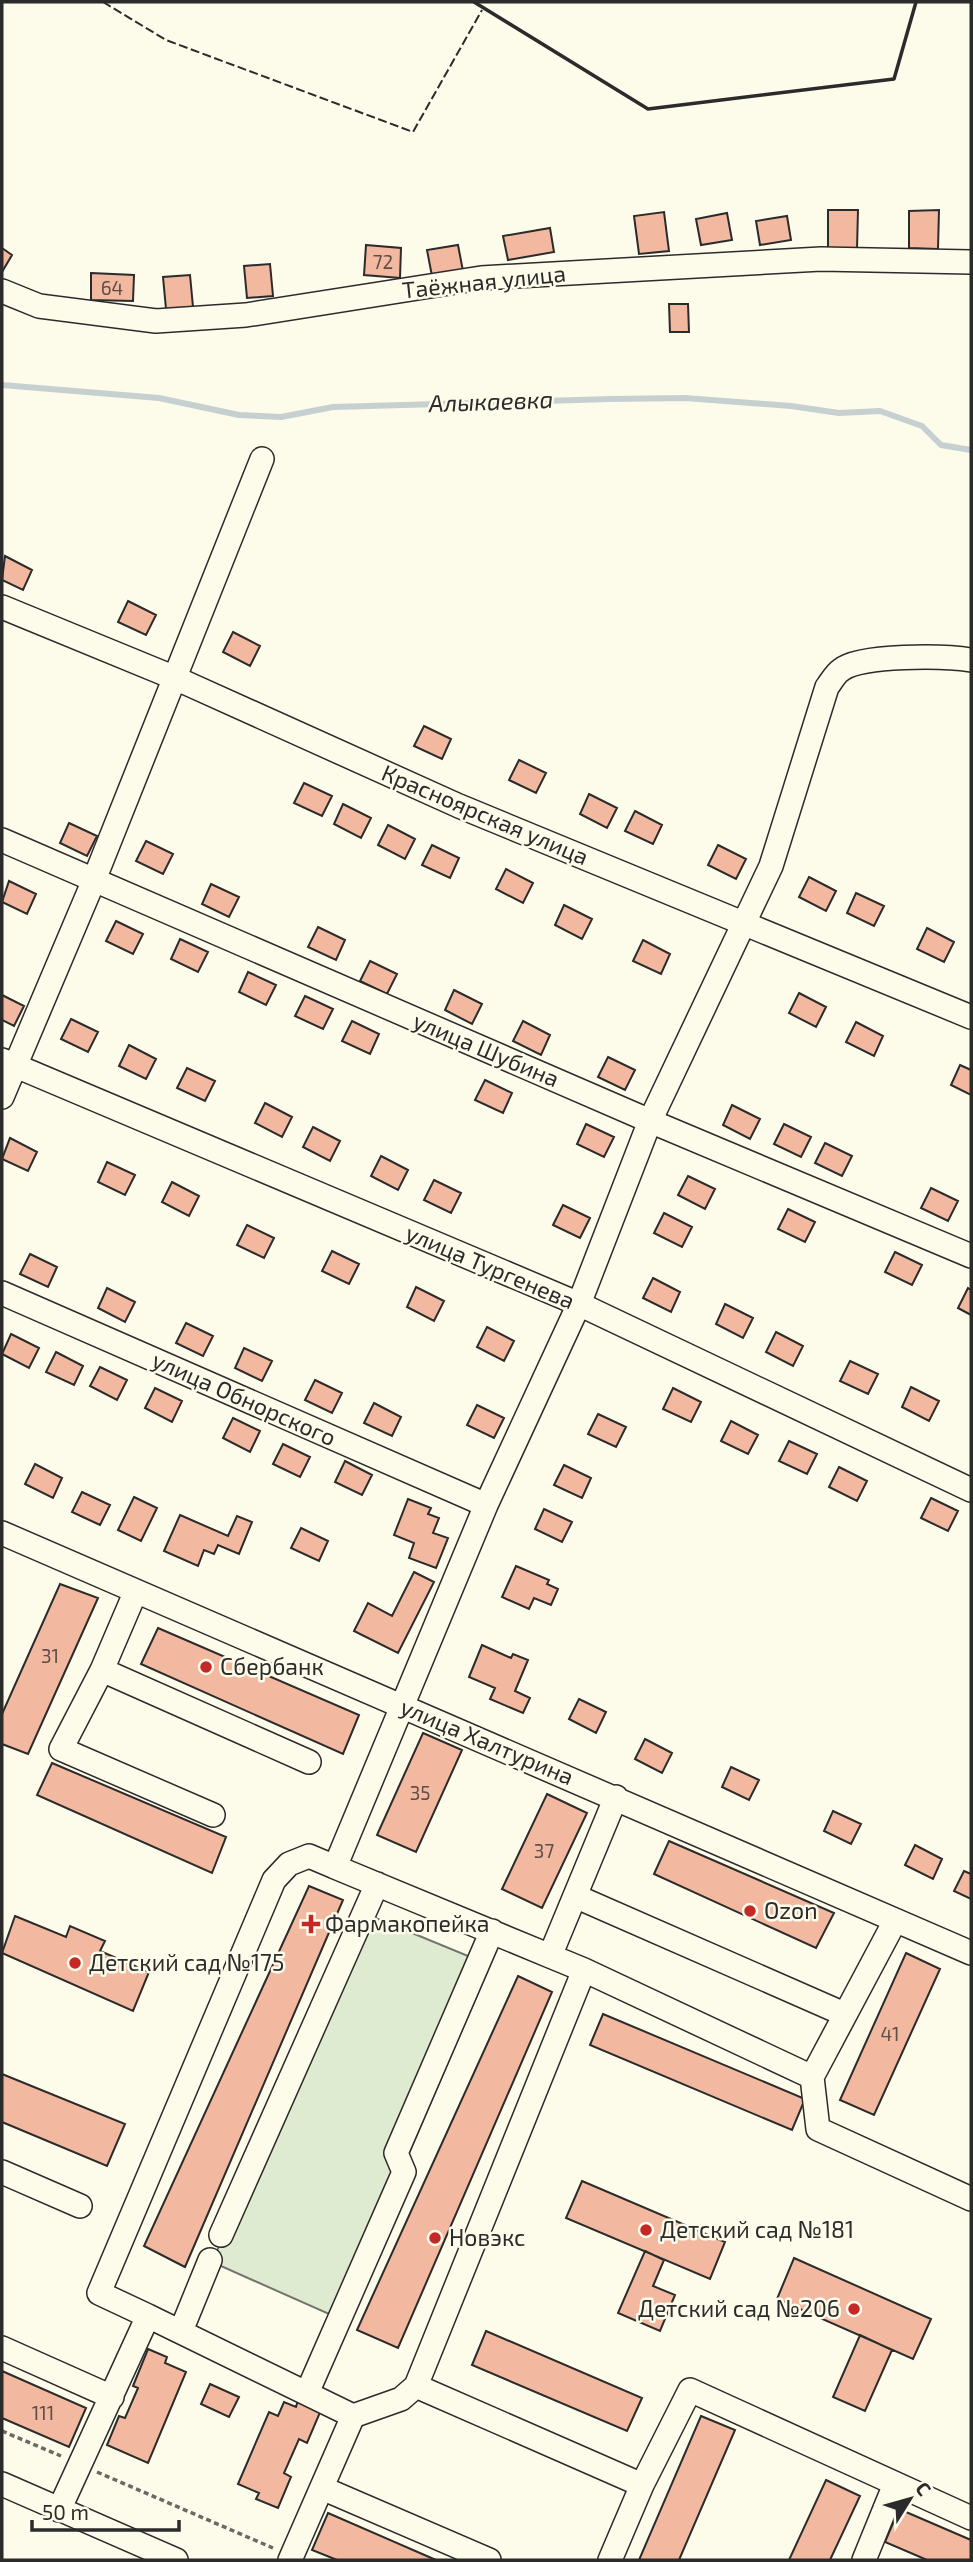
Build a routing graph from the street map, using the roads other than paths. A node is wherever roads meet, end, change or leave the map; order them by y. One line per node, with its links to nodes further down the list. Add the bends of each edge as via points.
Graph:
1 (971, 262): 2 (street, Таёжная улица, via 821,259 481,278 246,315 156,321 39,306)
2 (2, 291)
3 (262, 459): 6 (street)
4 (2, 607): 6 (street, Красноярская улица)
5 (971, 660): 9 (street, via 951,656 878,659 842,668 827,687 771,866)
6 (175, 678): 8 (street); 9 (street, Красноярская улица, via 459,806)
7 (2, 840): 8 (street, улица Шубина)
8 (94, 880): 11 (street); 13 (street, улица Шубина)
9 (743, 924): 10 (street, Красноярская улица); 13 (street)
10 (971, 1017)
11 (9, 1063): 12 (street); 16 (street, улица Тургенева)
12 (2, 1097)
13 (650, 1121): 14 (street, улица Шубина); 16 (street)
14 (971, 1256)
15 (2, 1293): 18 (street, улица Обнорского)
16 (579, 1304): 17 (street, улица Тургенева); 18 (street)
17 (971, 1490)
18 (486, 1505): 22 (street)
19 (2, 1533): 20 (street, улица Халтурина)
20 (135, 1593): 21 (street); 22 (street, улица Халтурина)
21 (102, 1670): 23 (street); 25 (street, via 61,1749)
22 (402, 1706): 24 (street, улица Халтурина); 26 (street)
23 (309, 1762)
24 (616, 1797): 28 (street); 29 (street, улица Халтурина)
25 (213, 1815)
26 (335, 1867): 27 (street); 41 (street, via 309,1856 289,1864 274,1880 99,2293)
27 (377, 1884): 30 (street); 39 (street)
28 (575, 1896): 32 (street); 34 (street)
29 (895, 1921): 31 (street, улица Халтурина); 34 (street)
30 (492, 1931): 32 (street); 45 (street, via 396,2153 404,2172)
31 (971, 1953)
32 (550, 1956): 33 (street)
33 (584, 1970): 35 (street); 44 (street)
34 (844, 2014): 35 (street)
35 (812, 2077): 37 (street, via 818,2129)
36 (2, 2172): 38 (street)
37 (971, 2199)
38 (80, 2206)
39 (220, 2235)
40 (210, 2260): 42 (street)
41 (148, 2316): 42 (street); 46 (street)
42 (181, 2331): 45 (street)
43 (2, 2348): 46 (street)
44 (416, 2386): 47 (street, via 401,2399); 50 (street)
45 (307, 2393): 47 (street)
46 (111, 2397): 52 (street)
47 (353, 2416): 51 (street)
48 (2, 2484): 52 (street)
49 (895, 2484): 50 (street, via 690,2390); 53 (street); 58 (street)
50 (642, 2485): 57 (street)
51 (322, 2488): 54 (street); 56 (street)
52 (59, 2510): 55 (street)
53 (971, 2518)
54 (291, 2558)
55 (176, 2560)
56 (489, 2560)
57 (610, 2560)
58 (864, 2560)

